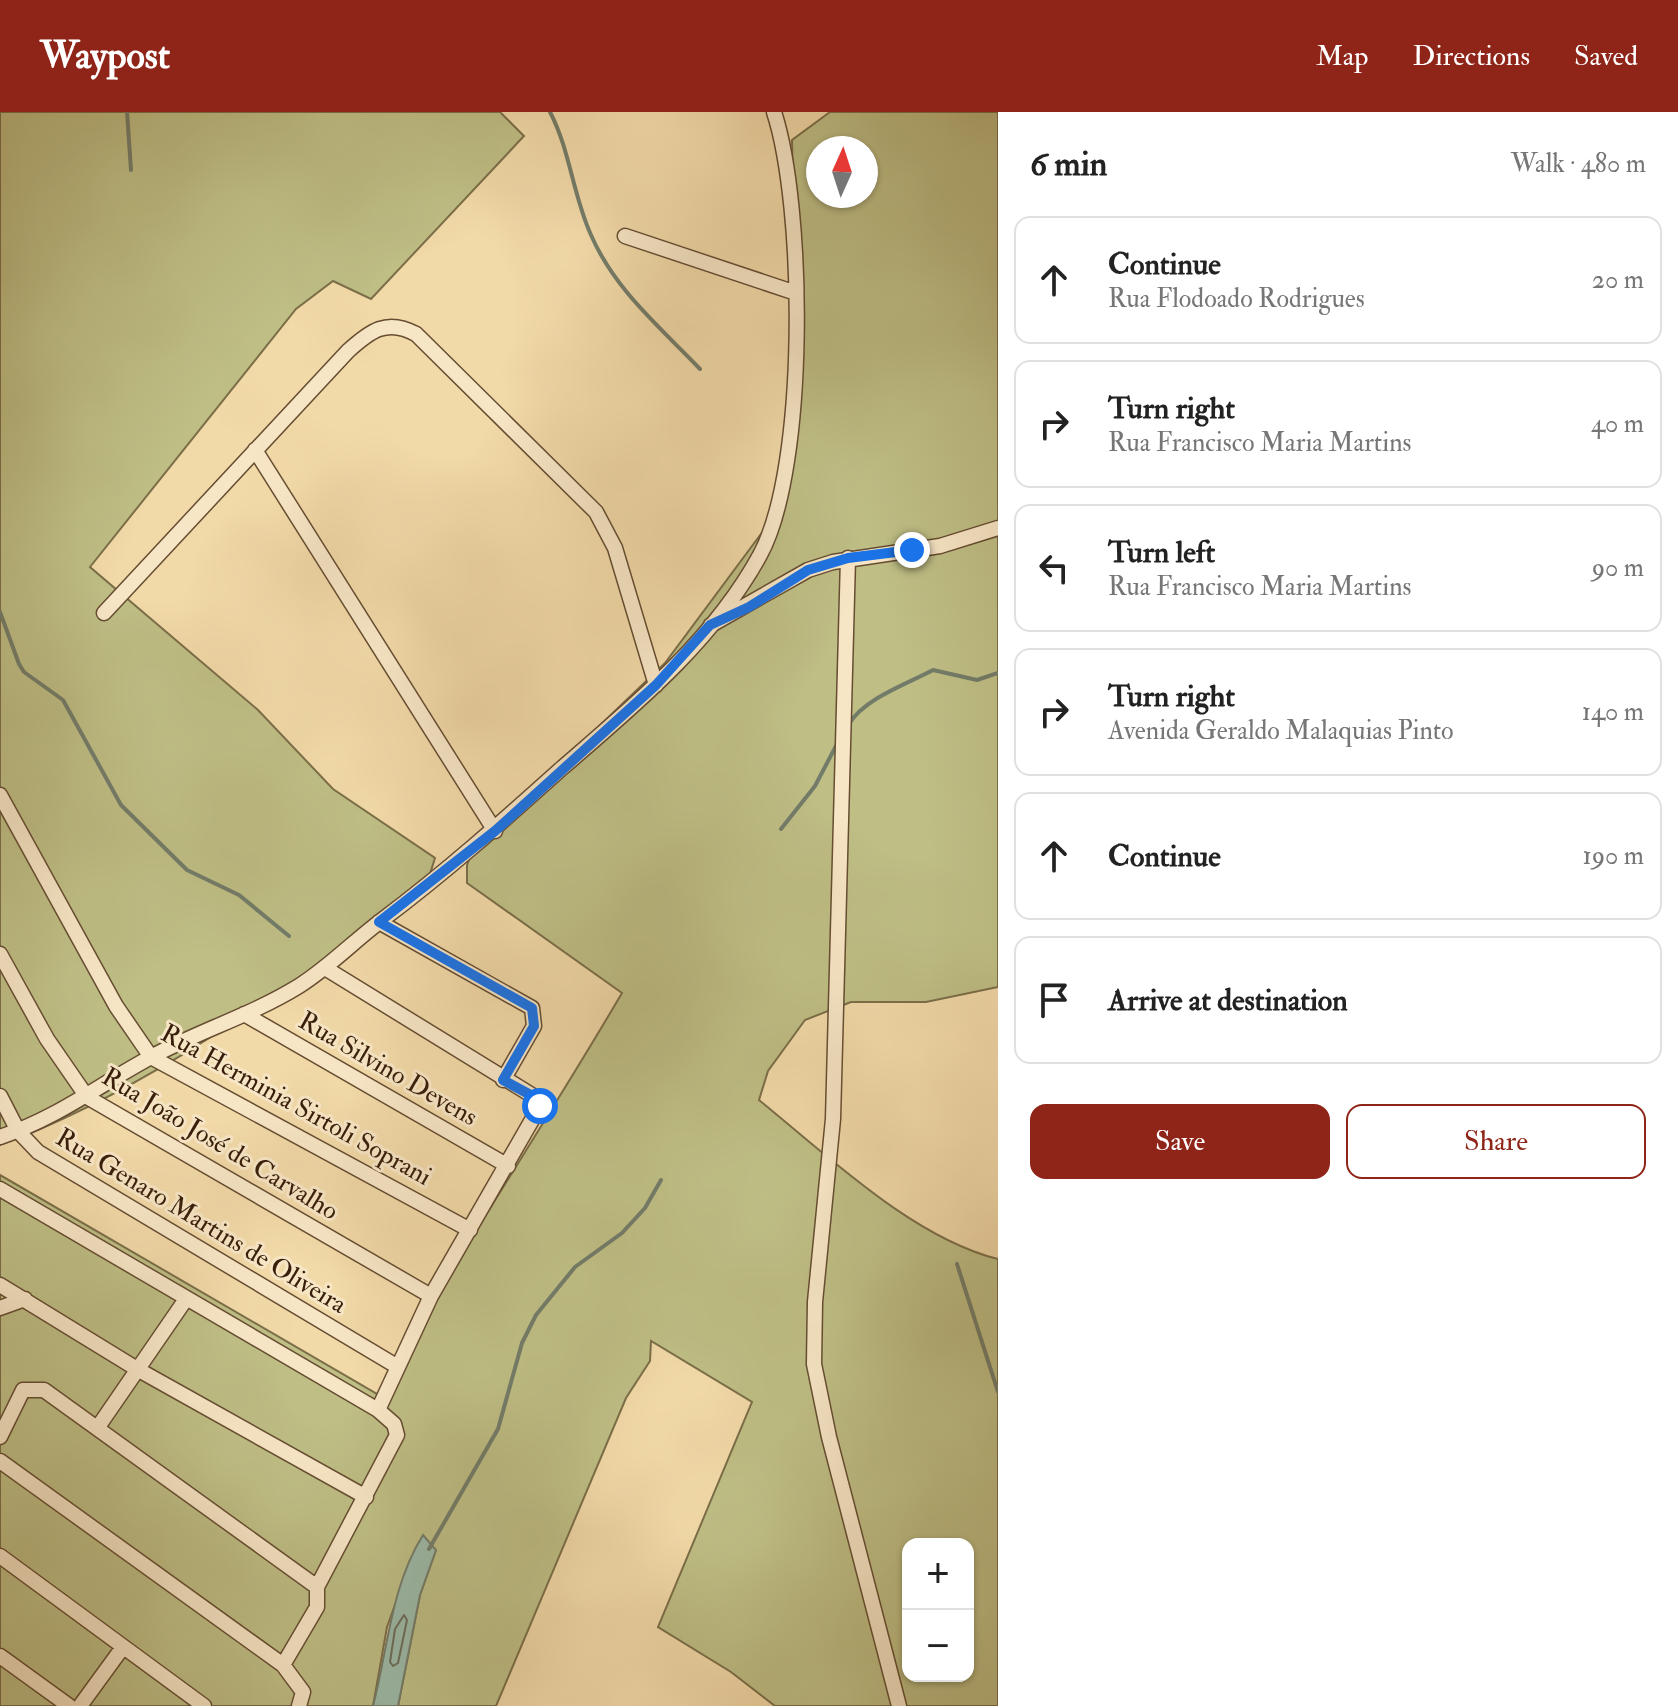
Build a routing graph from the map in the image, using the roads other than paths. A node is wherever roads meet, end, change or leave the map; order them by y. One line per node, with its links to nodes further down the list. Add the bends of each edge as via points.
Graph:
1 (774, 112): 3 (street, via 787,167)
2 (625, 236): 3 (street)
3 (796, 293): 8 (street, via 790,421 777,510 760,555)
4 (255, 450): 7 (street); 9 (street, via 365,336 389,325 416,334 573,486 605,525); 11 (street)
5 (998, 528): 6 (street, via 940,546)
6 (848, 558): 8 (street, via 808,570); 46 (street, via 833,1119 814,1364)
7 (104, 613)
8 (710, 625): 9 (street)
9 (656, 685): 11 (street)
10 (0, 795): 16 (street, Rua Herminia Sirtoli Soprani, via 116,1006)
11 (495, 831): 12 (street)
12 (379, 922): 14 (street); 17 (street, via 532,1008 534,1026)
13 (0, 954): 19 (street, Rua João José de Carvalho, via 47,1039)
14 (325, 968): 15 (street); 17 (street)
15 (244, 1014): 16 (street); 22 (street, Rua Silvino Devens)
16 (151, 1057): 19 (street); 24 (street, Rua Herminia Sirtoli Soprani)
17 (503, 1080): 22 (street, via 538,1099 540,1110)
18 (0, 1096): 20 (street, Rua Genaro Martins de Oliveira)
19 (87, 1097): 20 (street); 26 (street, Rua João José de Carvalho)
20 (18, 1131): 21 (street); 30 (street, Rua Genaro Martins de Oliveira, via 38,1152)
21 (0, 1137)
22 (508, 1166): 24 (street)
23 (0, 1189): 28 (street)
24 (470, 1230): 26 (street)
25 (0, 1285): 27 (street)
26 (431, 1296): 30 (street)
27 (25, 1299): 29 (street); 31 (street)
28 (186, 1299): 31 (street); 32 (street)
29 (0, 1308)
30 (398, 1367): 32 (street)
31 (137, 1369): 33 (street); 36 (street)
32 (378, 1410): 36 (street, via 394,1424 397,1435)
33 (98, 1427): 34 (street, via 44,1390 23,1390); 38 (street)
34 (0, 1437)
35 (0, 1461): 41 (street)
36 (366, 1497): 38 (street)
37 (0, 1556): 39 (street)
38 (317, 1587): 41 (street, via 317,1607)
39 (123, 1647): 43 (street); 44 (street)
40 (0, 1656): 42 (street)
41 (283, 1665): 45 (street, via 303,1692)
42 (69, 1706)
43 (80, 1706)
44 (204, 1706)
45 (299, 1706)
46 (899, 1706)

